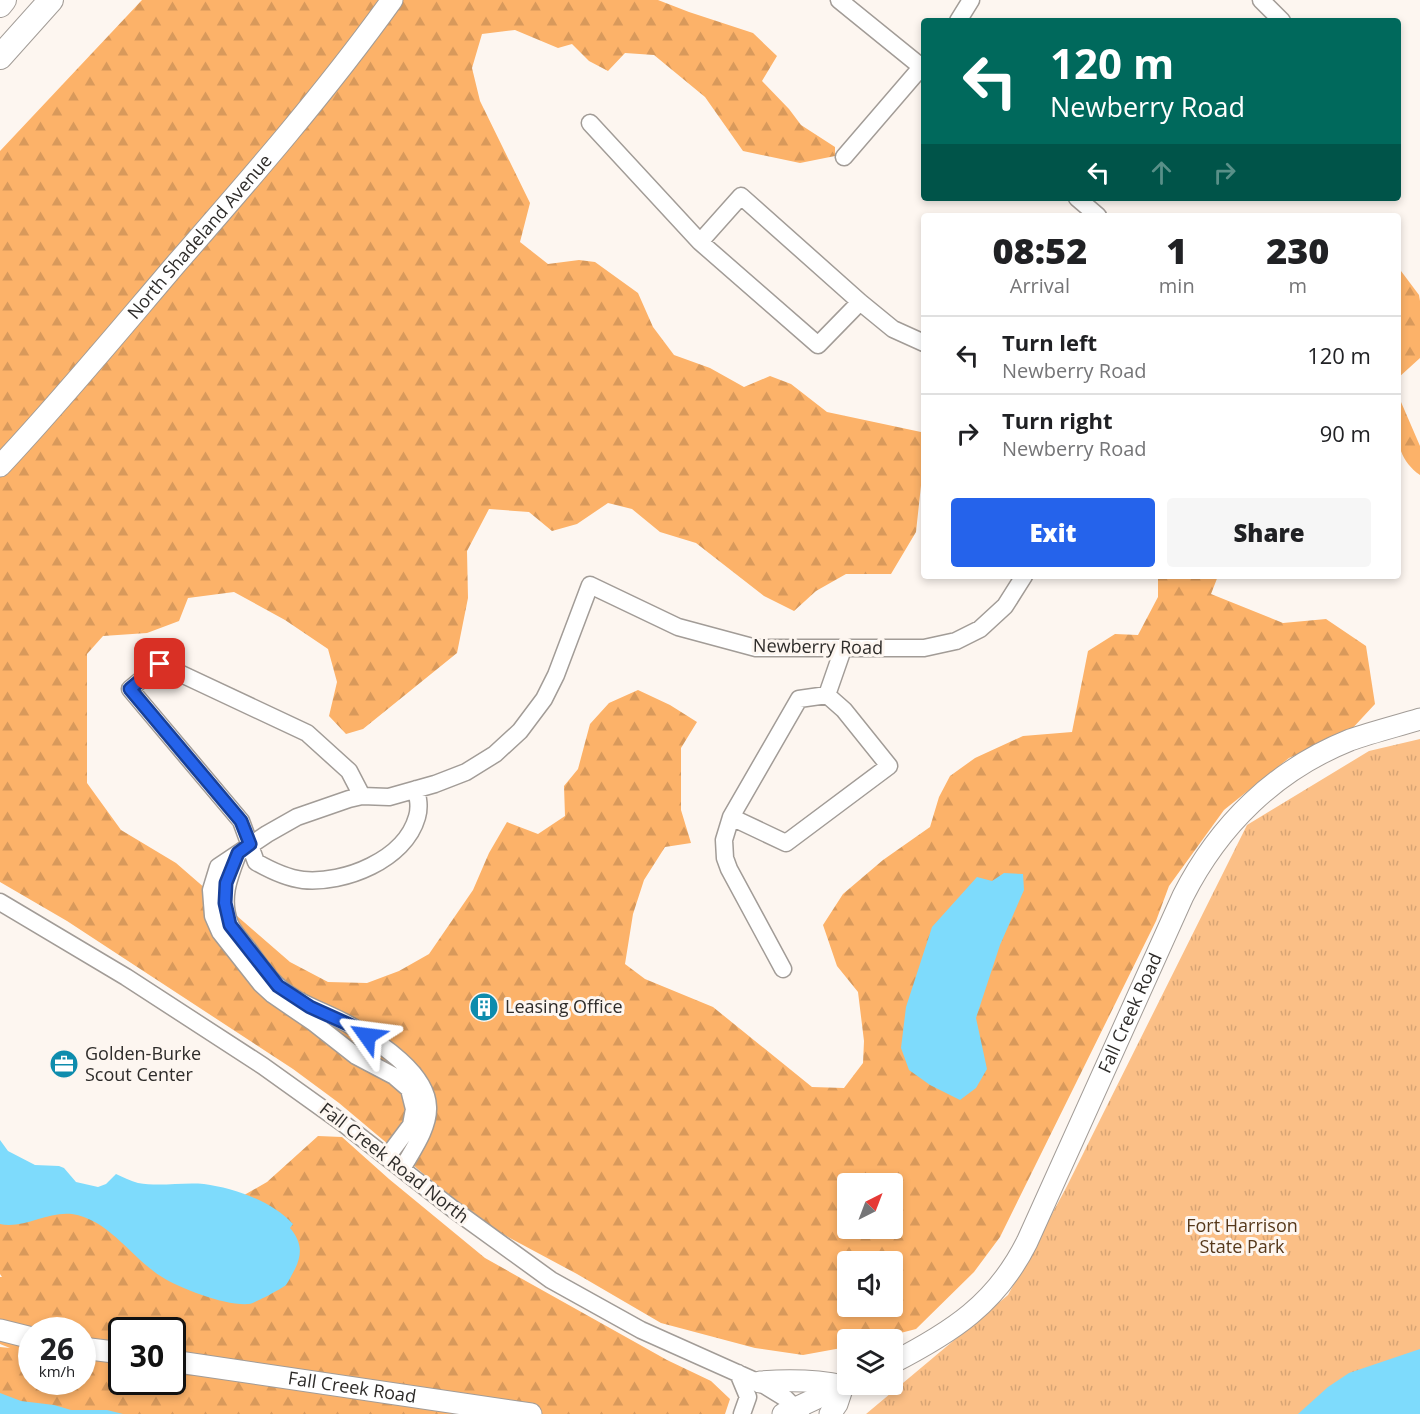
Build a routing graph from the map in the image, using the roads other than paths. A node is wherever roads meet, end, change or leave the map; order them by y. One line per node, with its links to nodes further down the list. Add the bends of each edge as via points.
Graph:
1 (4, 0): 7 (highway)
2 (51, 0): 10 (highway)
3 (392, 0): 20 (main road, North Shadeland Avenue, via 244,186)
4 (839, 0): 11 (street)
5 (971, 0): 8 (street)
6 (1261, 0): 9 (street)
7 (0, 5)
8 (960, 18)
9 (1279, 18)
10 (0, 57)
11 (921, 65)
12 (921, 69): 14 (street)
13 (590, 123): 17 (street)
14 (844, 157)
15 (1080, 201): 16 (street)
16 (1094, 213)
17 (700, 242): 18 (street, via 819,345); 18 (street, via 741,196)
18 (860, 302): 19 (street, via 893,329)
19 (921, 342)
20 (0, 466)
21 (1022, 579): 22 (street, Newberry Road, via 1005,606 974,633 924,648)
22 (843, 650): 23 (street); 25 (street, Newberry Road, via 756,648 678,627 590,585 553,681 520,731 472,769)
23 (827, 695): 27 (street, via 799,699); 27 (street, via 889,766 786,843)
24 (1420, 719): 35 (main road, Fall Creek Road, via 1351,740 1298,767 1264,791 1222,834 1183,896 1016,1263 968,1317)
25 (416, 789): 26 (street, Newberry Road, via 389,797); 28 (street, via 419,804 409,832 384,858 355,873 303,880 276,873 256,862)
26 (362, 796): 28 (street, Newberry Road, via 297,817); 28 (street, via 349,771 307,733 160,664 130,689 241,821)
27 (731, 818): 30 (street, via 724,840 726,864)
28 (244, 849): 31 (street, Newberry Road, via 218,867 211,890 213,916 220,932 273,996 409,1089 414,1108 411,1125); 32 (street, via 226,883 225,903 230,925 255,959 278,986 310,1007 352,1026 396,1056 426,1090 425,1125)
29 (0, 902): 31 (street, Fall Creek Road North, via 218,1035)
30 (783, 969)
31 (387, 1157): 32 (street, Fall Creek Road North)
32 (402, 1169): 37 (street, Fall Creek Road North, via 573,1294 641,1330)
33 (0, 1330): 34 (main road)
34 (18, 1334)
35 (903, 1357)
36 (186, 1363): 43 (main road, Fall Creek Road)
37 (738, 1373): 38 (street, Fall Creek Road North); 44 (street, via 748,1397)
38 (760, 1382): 39 (main road); 42 (street, Fall Creek Road North, via 785,1398)
39 (837, 1384)
40 (837, 1389): 42 (main road)
41 (840, 1395): 45 (main road)
42 (793, 1412)
43 (531, 1414)
44 (742, 1414)
45 (830, 1414)

